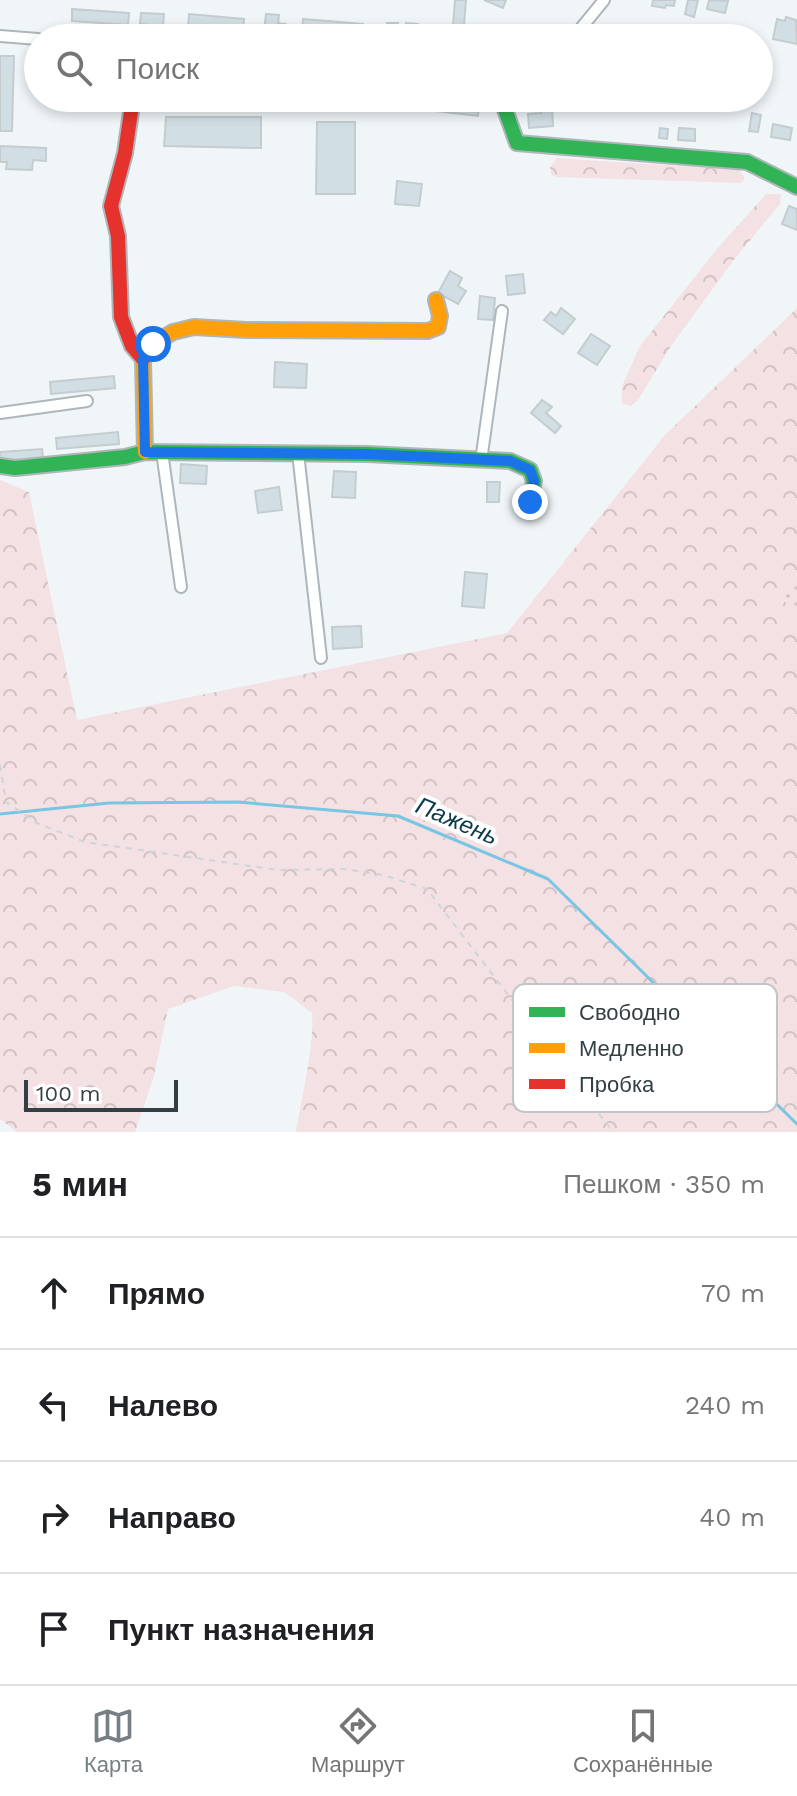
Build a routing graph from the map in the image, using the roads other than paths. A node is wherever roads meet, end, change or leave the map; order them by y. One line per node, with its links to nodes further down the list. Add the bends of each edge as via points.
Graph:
1 (604, 0): 2 (street)
2 (584, 24)
3 (0, 36): 4 (street)
4 (24, 38)
5 (131, 112): 10 (street, via 110,209 118,237 118,292 125,331)
6 (506, 112): 7 (street, via 517,143 747,162)
7 (797, 187)
8 (436, 300): 10 (street, via 438,327 428,331 194,327 153,344)
9 (502, 311): 16 (street)
10 (143, 359): 13 (street)
11 (87, 401): 12 (street)
12 (0, 413)
13 (145, 452): 14 (street); 17 (street)
14 (162, 452): 15 (street); 19 (street)
15 (298, 453): 16 (street); 20 (street)
16 (481, 461): 18 (street, via 510,461 530,470)
17 (0, 466)
18 (530, 502)
19 (181, 587)
20 (321, 658)

